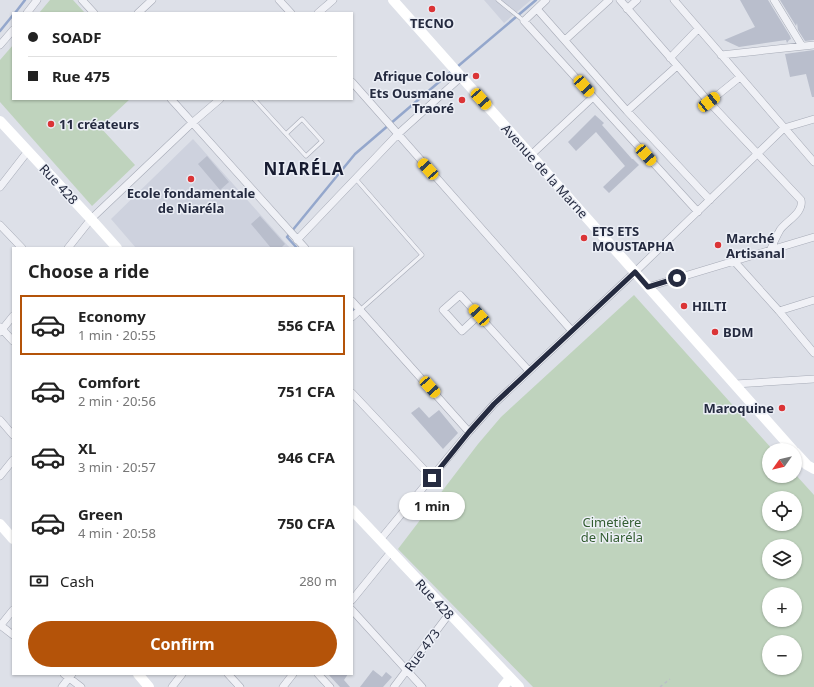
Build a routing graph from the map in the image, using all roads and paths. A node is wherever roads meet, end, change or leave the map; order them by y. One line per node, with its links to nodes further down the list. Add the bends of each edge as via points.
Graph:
1 (37, 0): 16 (street)
2 (82, 0): 17 (street)
3 (152, 0): 18 (street)
4 (279, 0): 19 (street)
5 (332, 0): 20 (street)
6 (393, 0): 31 (street, Avenue de la Marne)
7 (498, 0): 21 (lane)
8 (546, 0): 15 (street)
9 (608, 0): 24 (street)
10 (620, 0): 14 (street)
11 (638, 0): 14 (street)
12 (674, 0): 22 (street)
13 (774, 0): 27 (street)
14 (627, 8): 29 (street)
15 (538, 9): 21 (street); 24 (street)
16 (28, 12)
17 (93, 12)
18 (139, 12)
19 (290, 12)
20 (319, 12)
21 (524, 21): 34 (street)
22 (698, 29): 28 (street); 29 (street)
23 (12, 31): 25 (street)
24 (565, 40): 39 (street)
25 (0, 45)
26 (814, 45): 27 (street)
27 (802, 46): 28 (street)
28 (721, 55): 32 (street)
29 (670, 58): 30 (street)
30 (677, 66): 38 (street); 39 (street)
31 (461, 76): 45 (street); 48 (street, Avenue de la Marne)
32 (740, 77): 38 (street); 43 (street)
33 (353, 83): 45 (street)
34 (594, 97): 48 (street); 53 (street)
35 (172, 100): 42 (street)
36 (219, 100): 42 (street)
37 (255, 100): 44 (lane)
38 (709, 102): 47 (street)
39 (628, 111): 52 (street)
40 (814, 119): 43 (street)
41 (0, 121): 46 (street, Rue 428)
42 (192, 123): 54 (street); 57 (street)
43 (784, 128): 47 (street); 49 (street)
44 (286, 134): 44 (lane, via 306,156 322,141 302,119)
45 (398, 134): 50 (street); 74 (street)
46 (28, 151): 51 (street); 54 (street, Rue 428)
47 (757, 154): 52 (street); 62 (street, via 801,200 802,205 780,229)
48 (531, 155): 64 (street, Avenue de la Marne)
49 (814, 162)
50 (355, 178): 57 (street); 68 (lane, via 422,255)
51 (0, 186)
52 (710, 200): 53 (street)
53 (698, 212): 64 (street)
54 (92, 219): 59 (street); 60 (street, Rue 428)
55 (0, 224): 58 (street)
56 (814, 237): 62 (street)
57 (297, 240): 61 (street)
58 (21, 247)
59 (69, 247)
60 (116, 247)
61 (304, 247)
62 (770, 251): 63 (street)
63 (734, 261): 65 (street); 69 (street)
64 (635, 272): 65 (street, Avenue de la Marne); 74 (street)
65 (648, 287): 79 (street, Avenue de la Marne)
66 (814, 300): 69 (street)
67 (353, 302): 68 (street)
68 (360, 310): 71 (street); 82 (street)
69 (779, 311): 76 (street)
70 (479, 315): 70 (street, via 462,331 443,310 460,295); 77 (street)
71 (353, 316)
72 (12, 317): 73 (street)
73 (1, 329): 75 (street)
74 (572, 331): 77 (street)
75 (12, 340)
76 (814, 353)
77 (529, 371): 82 (street)
78 (814, 379): 79 (street)
79 (735, 384): 84 (street, Avenue de la Marne)
80 (353, 394): 90 (street)
81 (0, 420): 83 (street)
82 (469, 432): 90 (street)
83 (12, 434)
84 (787, 443)
85 (802, 459): 87 (street, Avenue de la Marne)
86 (12, 461): 89 (street)
87 (810, 467): 88 (street)
88 (814, 474)
89 (0, 476)
90 (432, 478): 94 (street)
91 (353, 511): 94 (street, Rue 428)
92 (0, 524): 93 (street)
93 (12, 537)
94 (380, 540): 95 (street, Rue 428)
95 (391, 552): 96 (street); 99 (street, Rue 428)
96 (353, 599)
97 (12, 611): 100 (street)
98 (353, 611): 102 (street)
99 (449, 614): 102 (street, Rue 473); 109 (street, Rue 428)
100 (0, 626): 101 (street)
101 (12, 634)
102 (407, 670): 118 (street, Rue 473); 119 (street)
103 (69, 675): 111 (street); 112 (street)
104 (139, 675): 113 (street)
105 (181, 675): 114 (street)
106 (229, 675): 115 (street)
107 (292, 675): 116 (street)
108 (319, 675): 117 (street)
109 (510, 678): 120 (street); 121 (street, Rue 428)
110 (670, 679): 122 (path)
111 (62, 687)
112 (81, 687)
113 (150, 687)
114 (172, 687)
115 (240, 687)
116 (283, 687)
117 (330, 687)
118 (394, 687)
119 (422, 687)
120 (503, 687)
121 (519, 687)
122 (660, 687)

